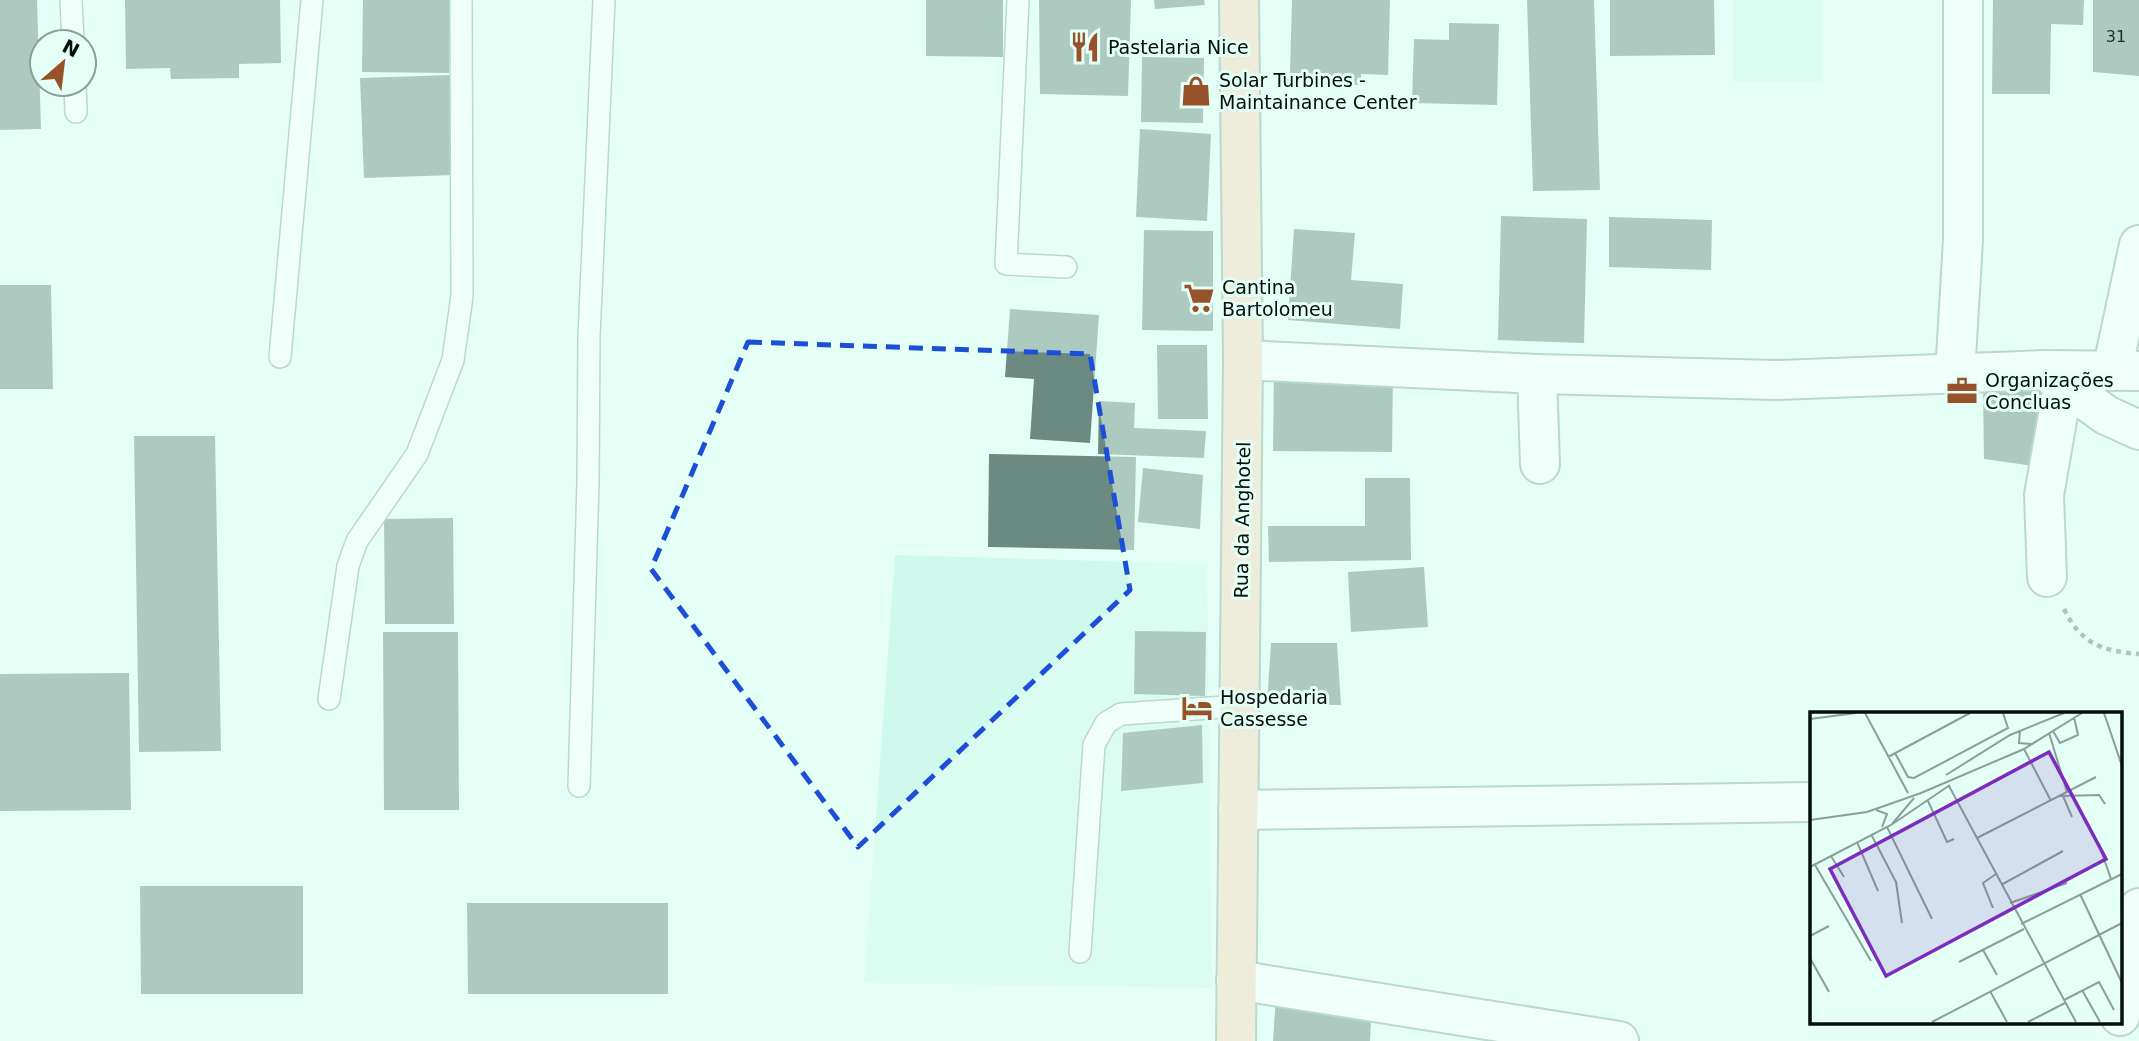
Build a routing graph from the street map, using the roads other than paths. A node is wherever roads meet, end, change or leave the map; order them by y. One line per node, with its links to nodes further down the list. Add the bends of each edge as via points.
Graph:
1 (71, 0): 8 (lane)
2 (312, 0): 13 (lane)
3 (461, 0): 22 (lane, via 462,296 453,360 417,454 357,541 348,566)
4 (604, 0): 24 (lane, via 589,336)
5 (1018, 0): 12 (lane, via 1006,264)
6 (1239, 0): 14 (main road, Rua da Anghotel)
7 (1962, 0): 17 (street, via 1963,240)
8 (72, 28)
9 (76, 98): 10 (lane)
10 (76, 112)
11 (2139, 245): 15 (street)
12 (1066, 267)
13 (280, 357)
14 (1243, 360): 16 (street); 23 (main road, Rua da Anghotel)
15 (2125, 371): 18 (street)
16 (1536, 374): 17 (street, via 1776,380); 20 (street)
17 (1955, 374): 18 (street)
18 (2054, 378): 19 (street, via 2106,415); 21 (street, via 2044,495)
19 (2139, 430)
20 (1540, 464)
21 (2047, 578)
22 (329, 699)
23 (1240, 706): 26 (main road, Rua da Anghotel); 28 (lane, via 1121,714 1106,723 1094,745)
24 (579, 786)
25 (1810, 802): 26 (street)
26 (1238, 810): 29 (main road, Rua da Anghotel)
27 (2139, 908): 30 (street)
28 (1080, 952)
29 (1236, 980): 31 (main road, Rua da Anghotel); 32 (street)
30 (2122, 1005)
31 (1236, 1041)
32 (1619, 1041)

